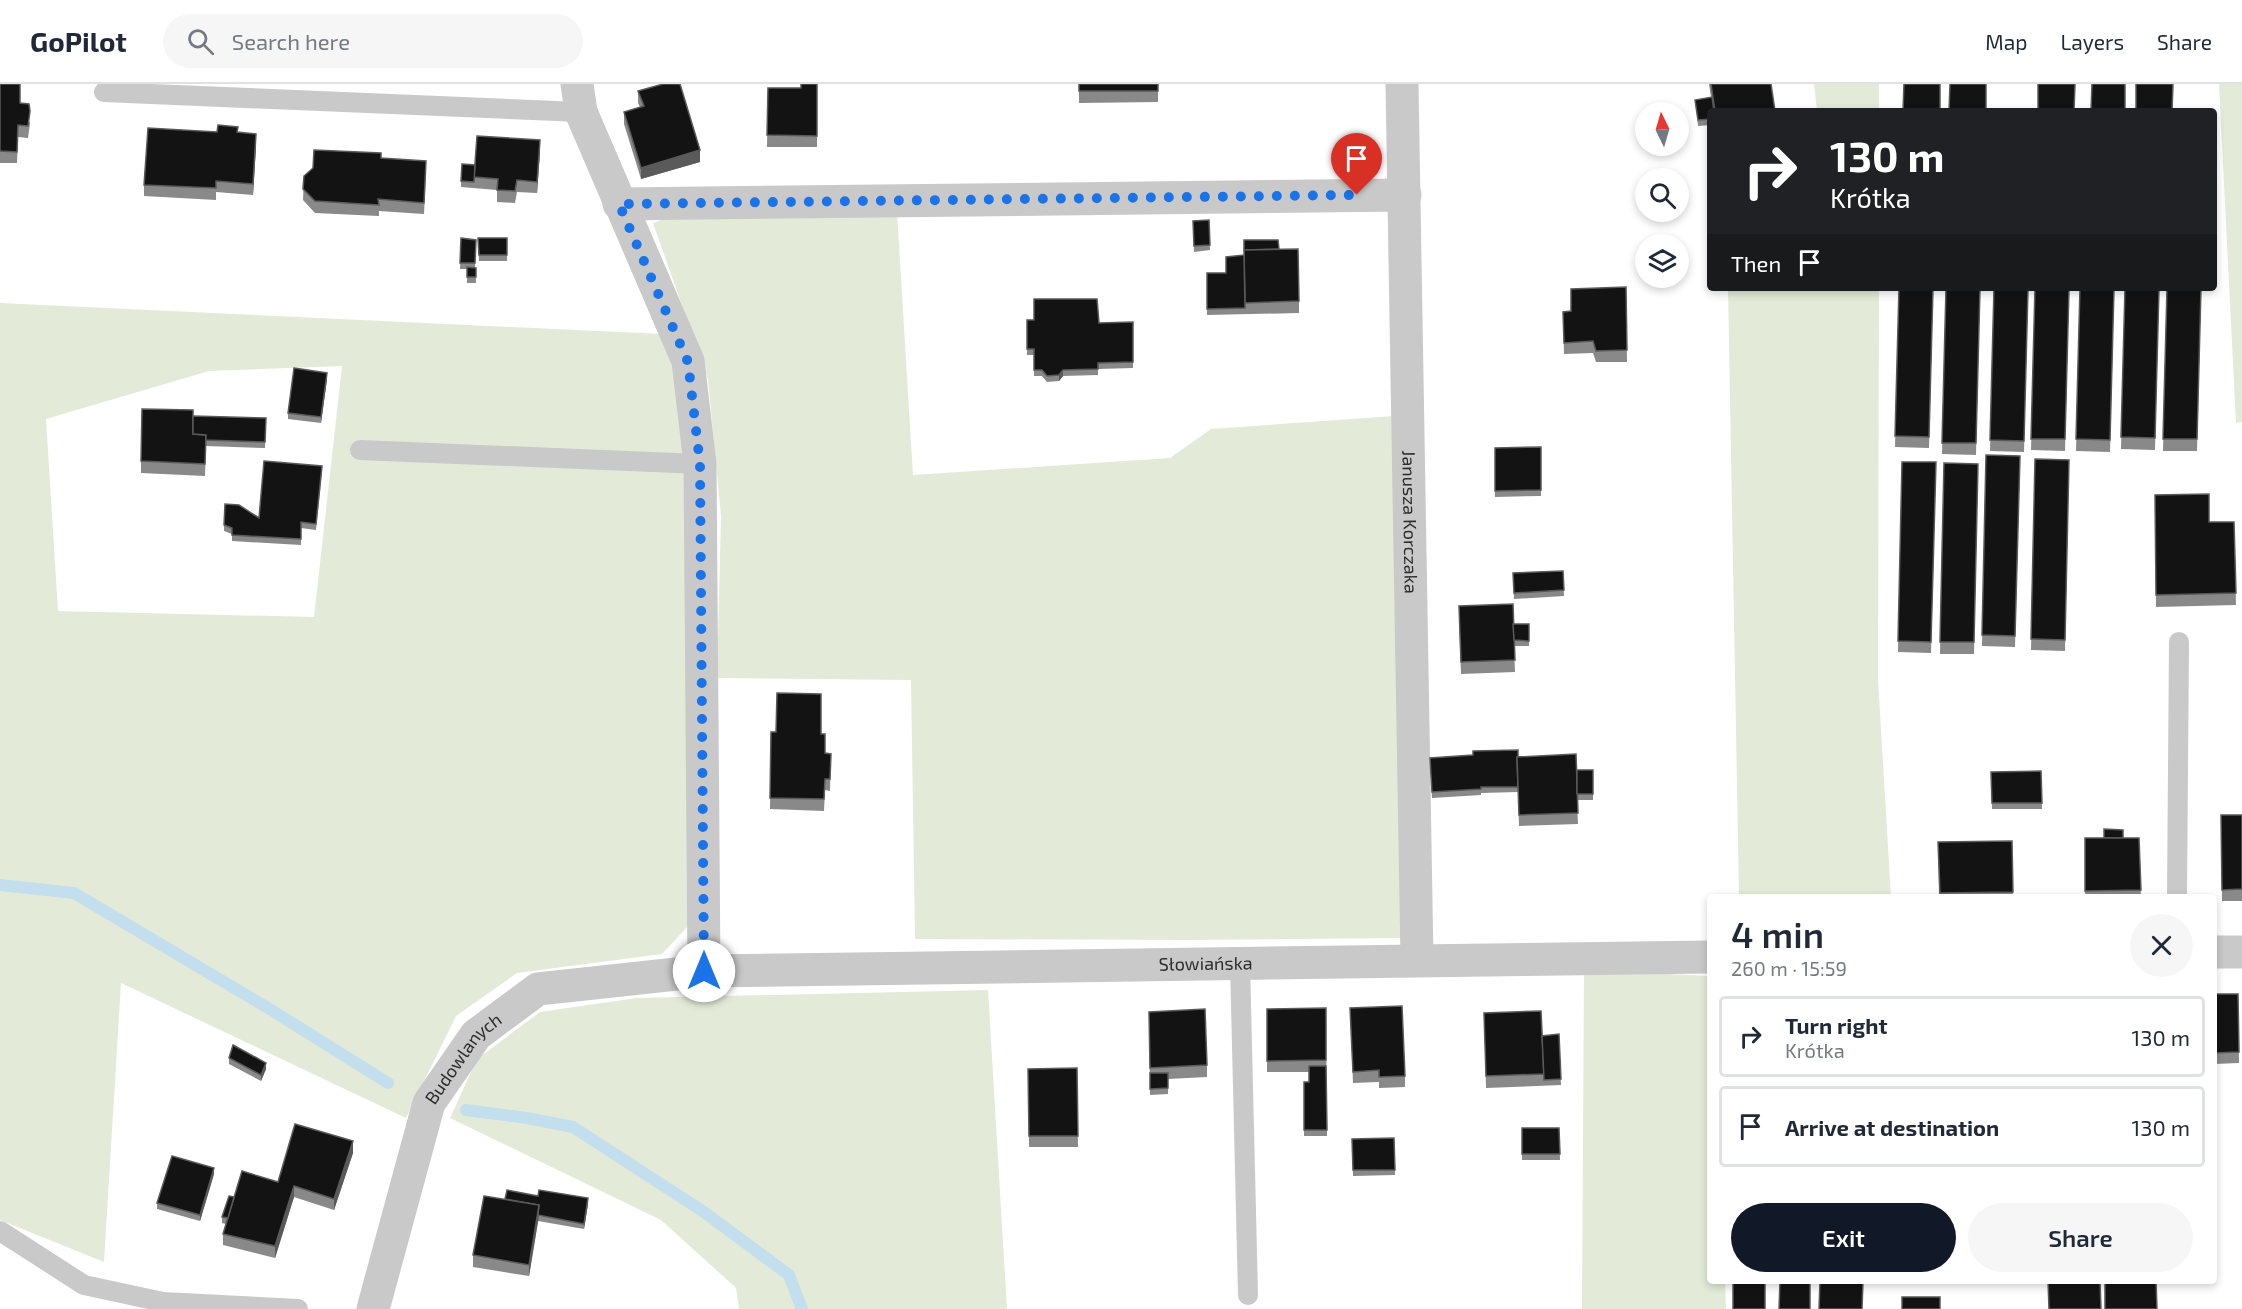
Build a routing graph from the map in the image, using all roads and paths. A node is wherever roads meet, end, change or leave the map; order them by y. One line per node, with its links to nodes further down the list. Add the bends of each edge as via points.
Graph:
1 (1402, 84): 4 (street, Janusza Korczaka)
2 (104, 92): 3 (lane)
3 (579, 98): 5 (street)
4 (1404, 195): 5 (street); 13 (street, Janusza Korczaka)
5 (619, 204): 7 (street, via 688,362)
6 (360, 450): 7 (lane)
7 (700, 464): 15 (street)
8 (2179, 642): 9 (lane)
9 (2177, 894)
10 (2217, 952): 11 (street)
11 (2242, 952)
12 (1707, 957): 13 (street, Słowiańska)
13 (1417, 960): 14 (street, Słowiańska)
14 (1240, 962): 15 (street, Słowiańska); 17 (lane)
15 (704, 971): 19 (street, Budowlanych, via 538,989 476,1035 429,1102)
16 (0, 1231): 18 (lane, via 84,1285 163,1302)
17 (1248, 1295)
18 (298, 1309)
19 (373, 1309)

